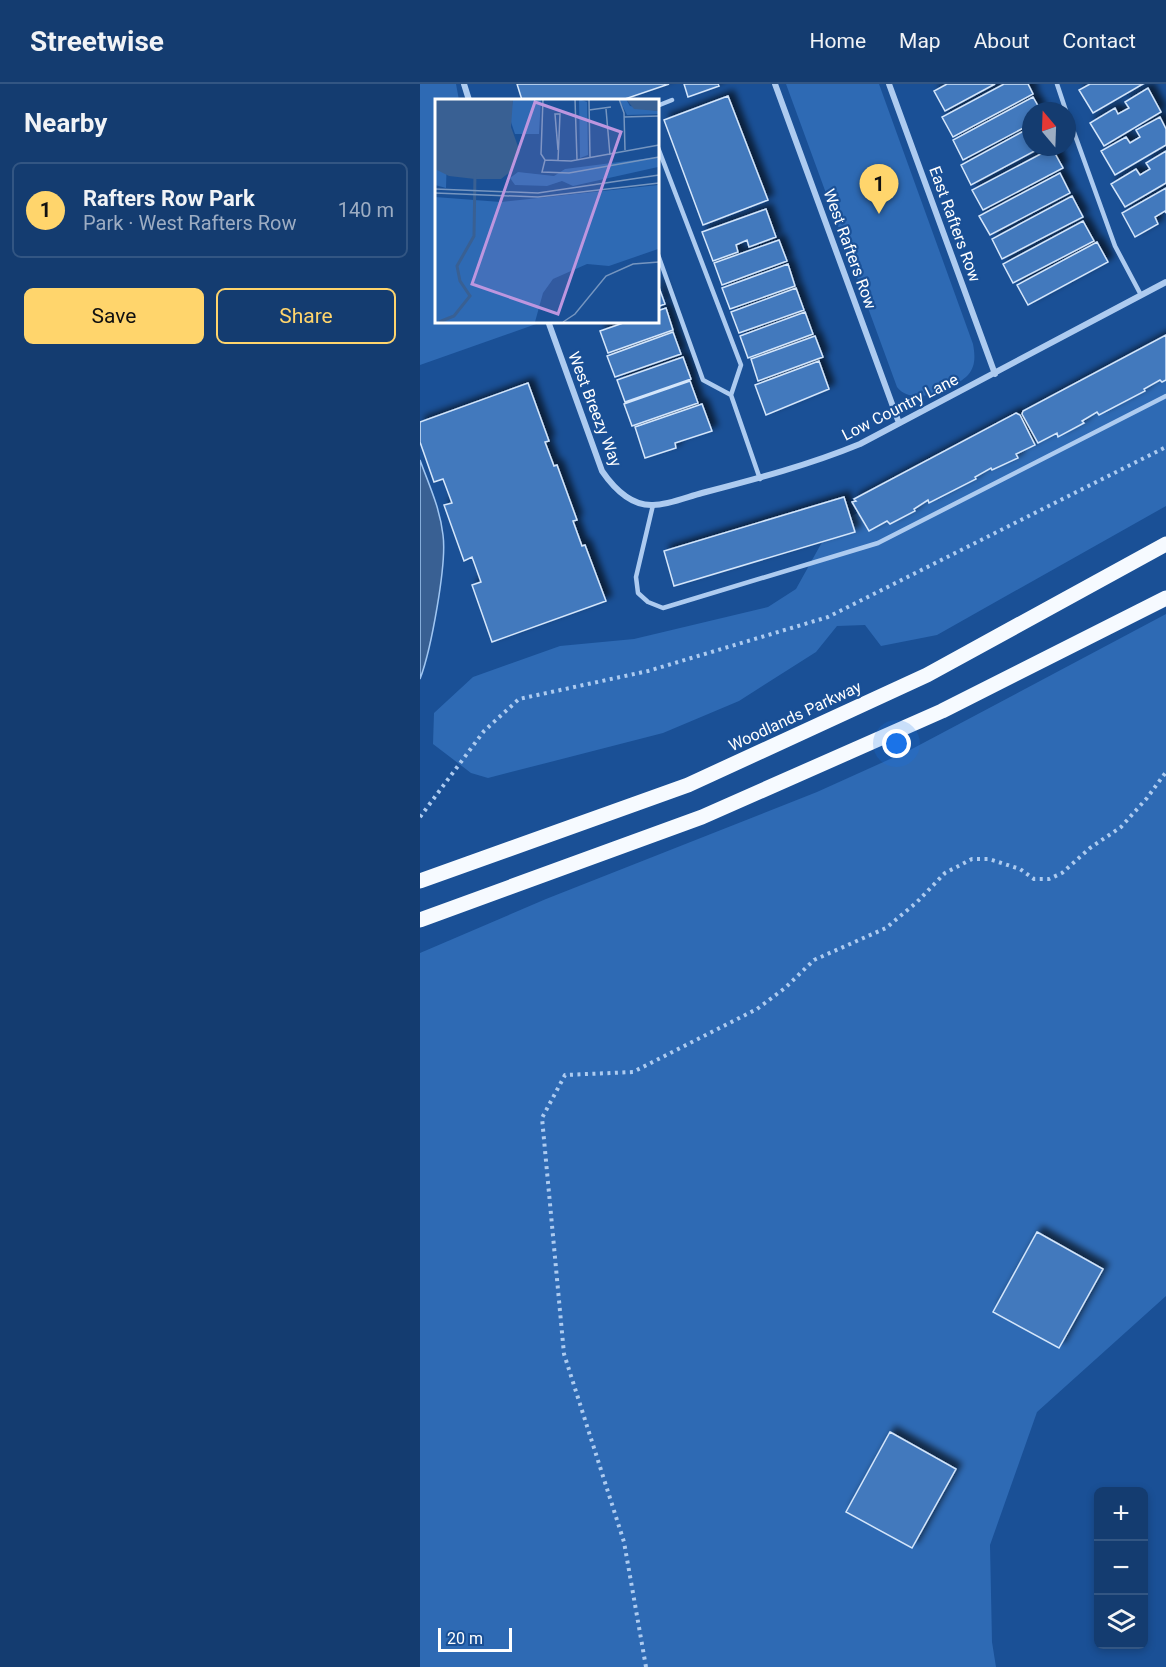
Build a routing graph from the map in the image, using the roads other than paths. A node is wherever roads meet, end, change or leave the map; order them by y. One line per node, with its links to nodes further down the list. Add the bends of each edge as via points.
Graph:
1 (464, 84): 5 (street)
2 (775, 84): 18 (street, West Rafters Row)
3 (889, 84): 15 (street, East Rafters Row)
4 (1057, 84): 7 (lane)
5 (469, 99)
6 (672, 100): 8 (lane)
7 (1063, 102)
8 (658, 106)
9 (1076, 137): 13 (lane, via 1115,246)
10 (658, 148): 16 (lane, via 741,365)
11 (658, 255): 16 (lane, via 703,380)
12 (1166, 282): 13 (street, Low Country Lane)
13 (1141, 295): 15 (street, Low Country Lane)
14 (548, 322): 20 (street, West Breezy Way, via 602,471)
15 (995, 374): 18 (street, Low Country Lane)
16 (730, 395): 19 (lane)
17 (1166, 396): 21 (lane, via 878,543 663,608 638,593 636,577)
18 (900, 423): 19 (street, Low Country Lane, via 822,460)
19 (759, 478): 21 (street, Low Country Lane)
20 (628, 498): 21 (street, Low Country Lane)
21 (653, 505)
22 (1166, 535): 24 (main road)
23 (1166, 543): 24 (main road, Woodlands Parkway)
24 (1135, 560): 26 (main road, Woodlands Parkway, via 927,675 688,785)
25 (1166, 598): 27 (main road, via 942,711 702,817)
26 (420, 880)
27 (421, 920)

